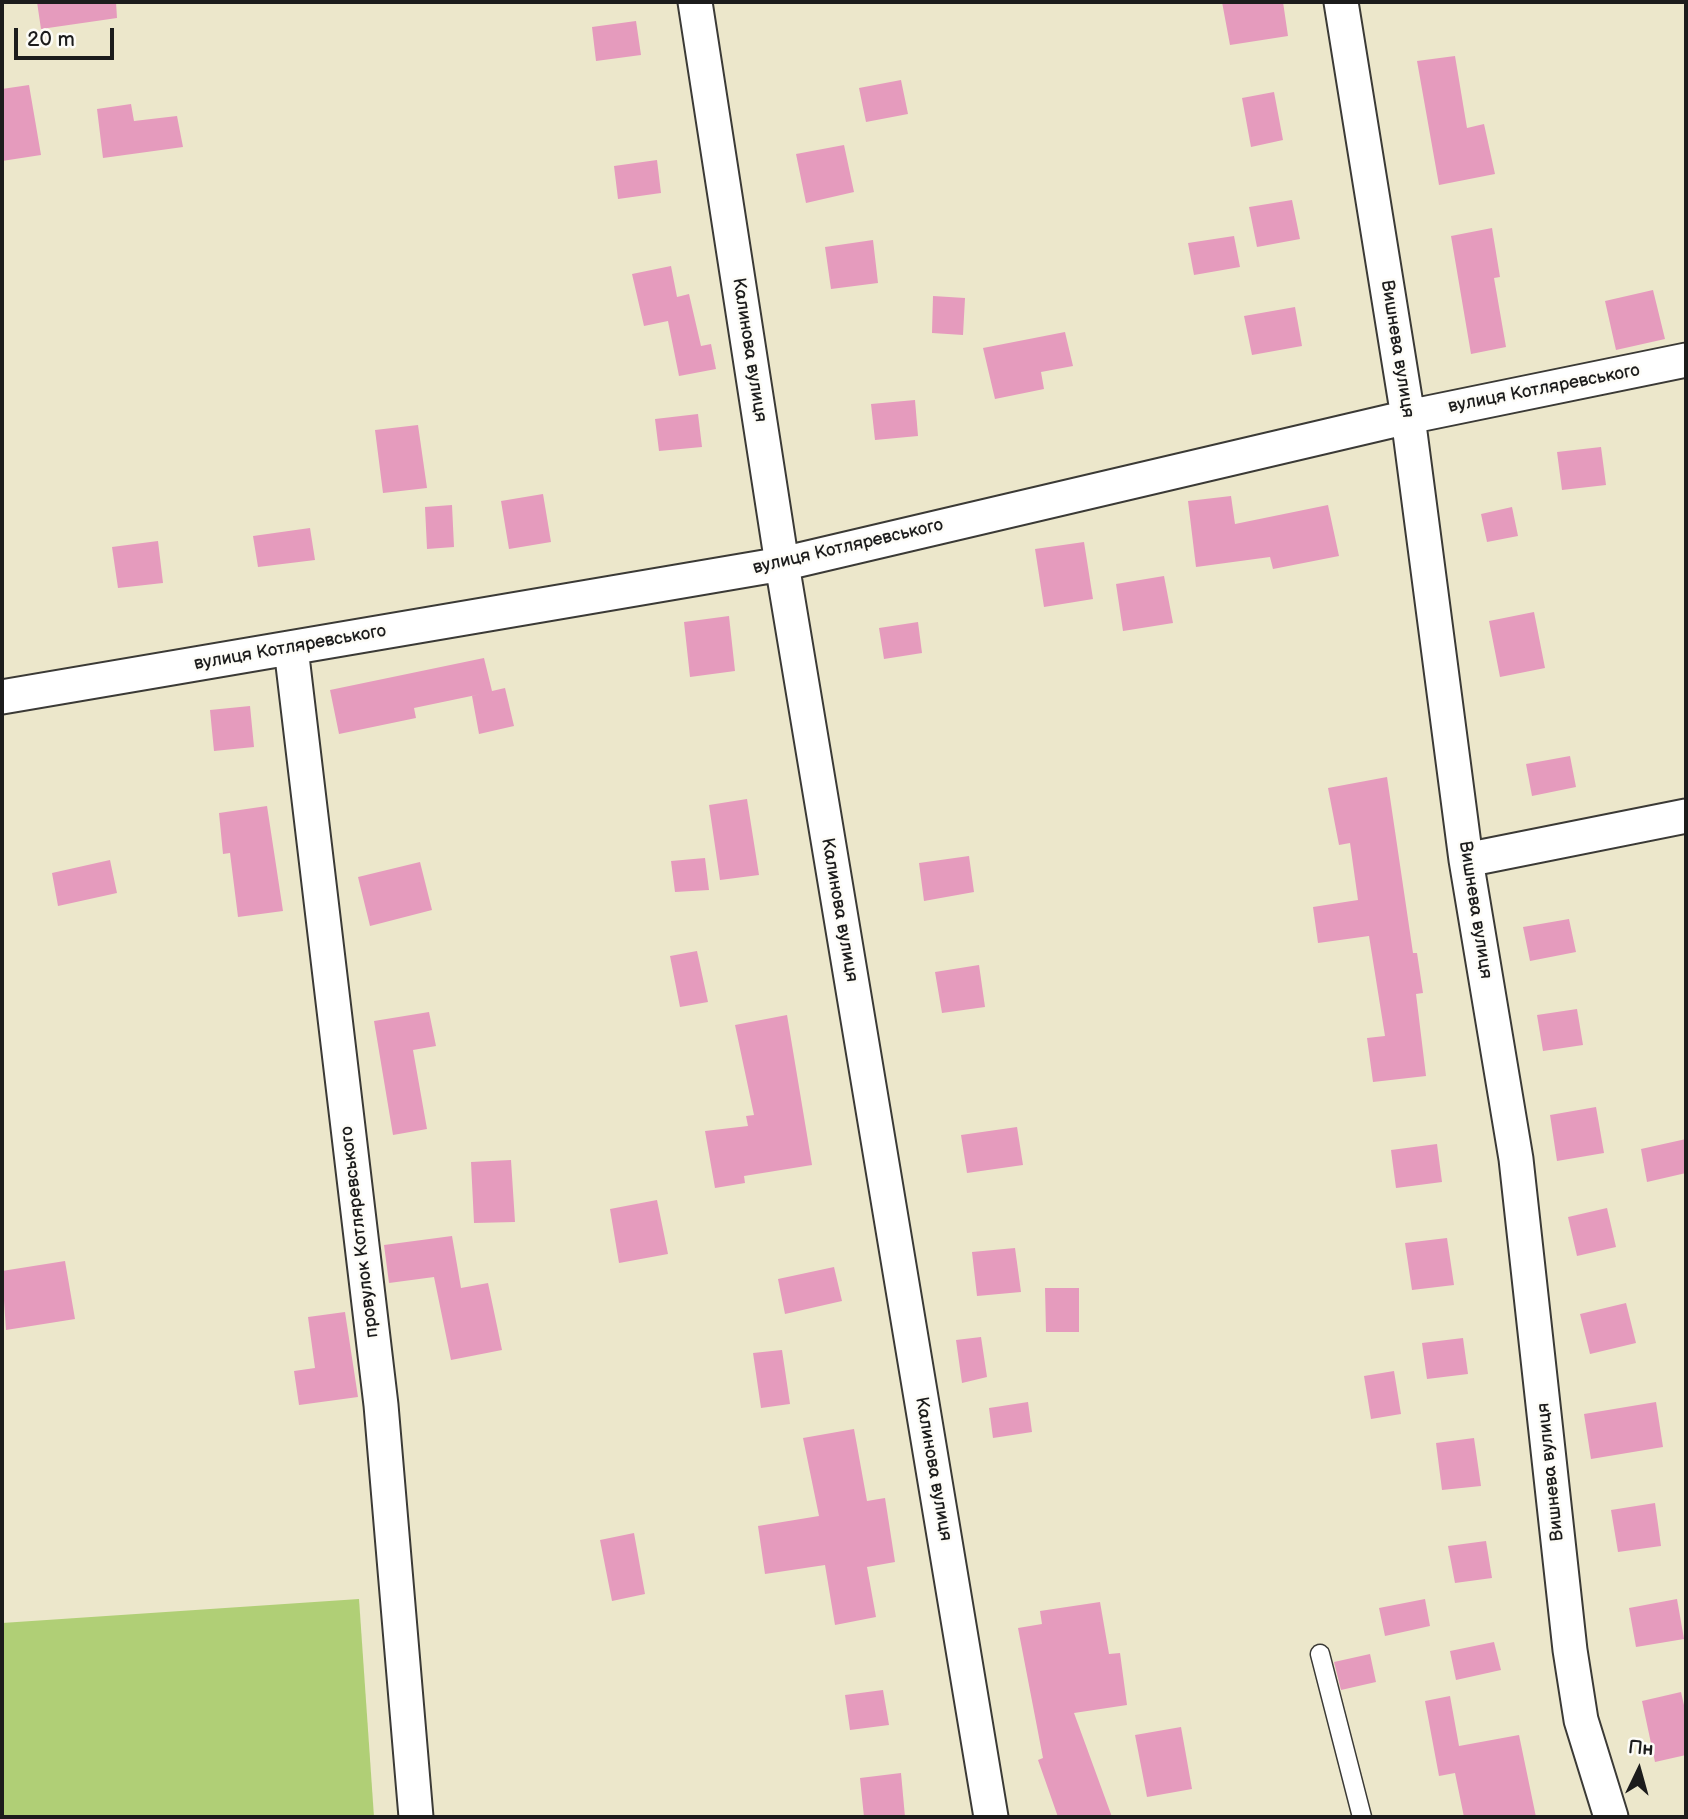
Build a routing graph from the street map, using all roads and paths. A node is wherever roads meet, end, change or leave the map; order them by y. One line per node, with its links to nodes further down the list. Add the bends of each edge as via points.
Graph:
1 (695, 2): 5 (street, Калинова вулиця)
2 (1341, 2): 4 (street, Вишнева вулиця)
3 (1686, 360): 4 (street, вулиця Котляревського)
4 (1408, 417): 5 (street, вулиця Котляревського); 9 (street, Вишнева вулиця)
5 (782, 564): 6 (street, вулиця Котляревського); 12 (street, Калинова вулиця)
6 (291, 648): 7 (street, вулиця Котляревського); 11 (street, провулок Котляревського, via 381,1405)
7 (2, 697)
8 (1686, 816): 9 (street)
9 (1466, 860): 14 (street, Вишнева вулиця, via 1516,1158 1570,1650 1581,1720)
10 (1320, 1654): 13 (lane)
11 (416, 1817)
12 (991, 1817)
13 (1362, 1817)
14 (1611, 1817)

